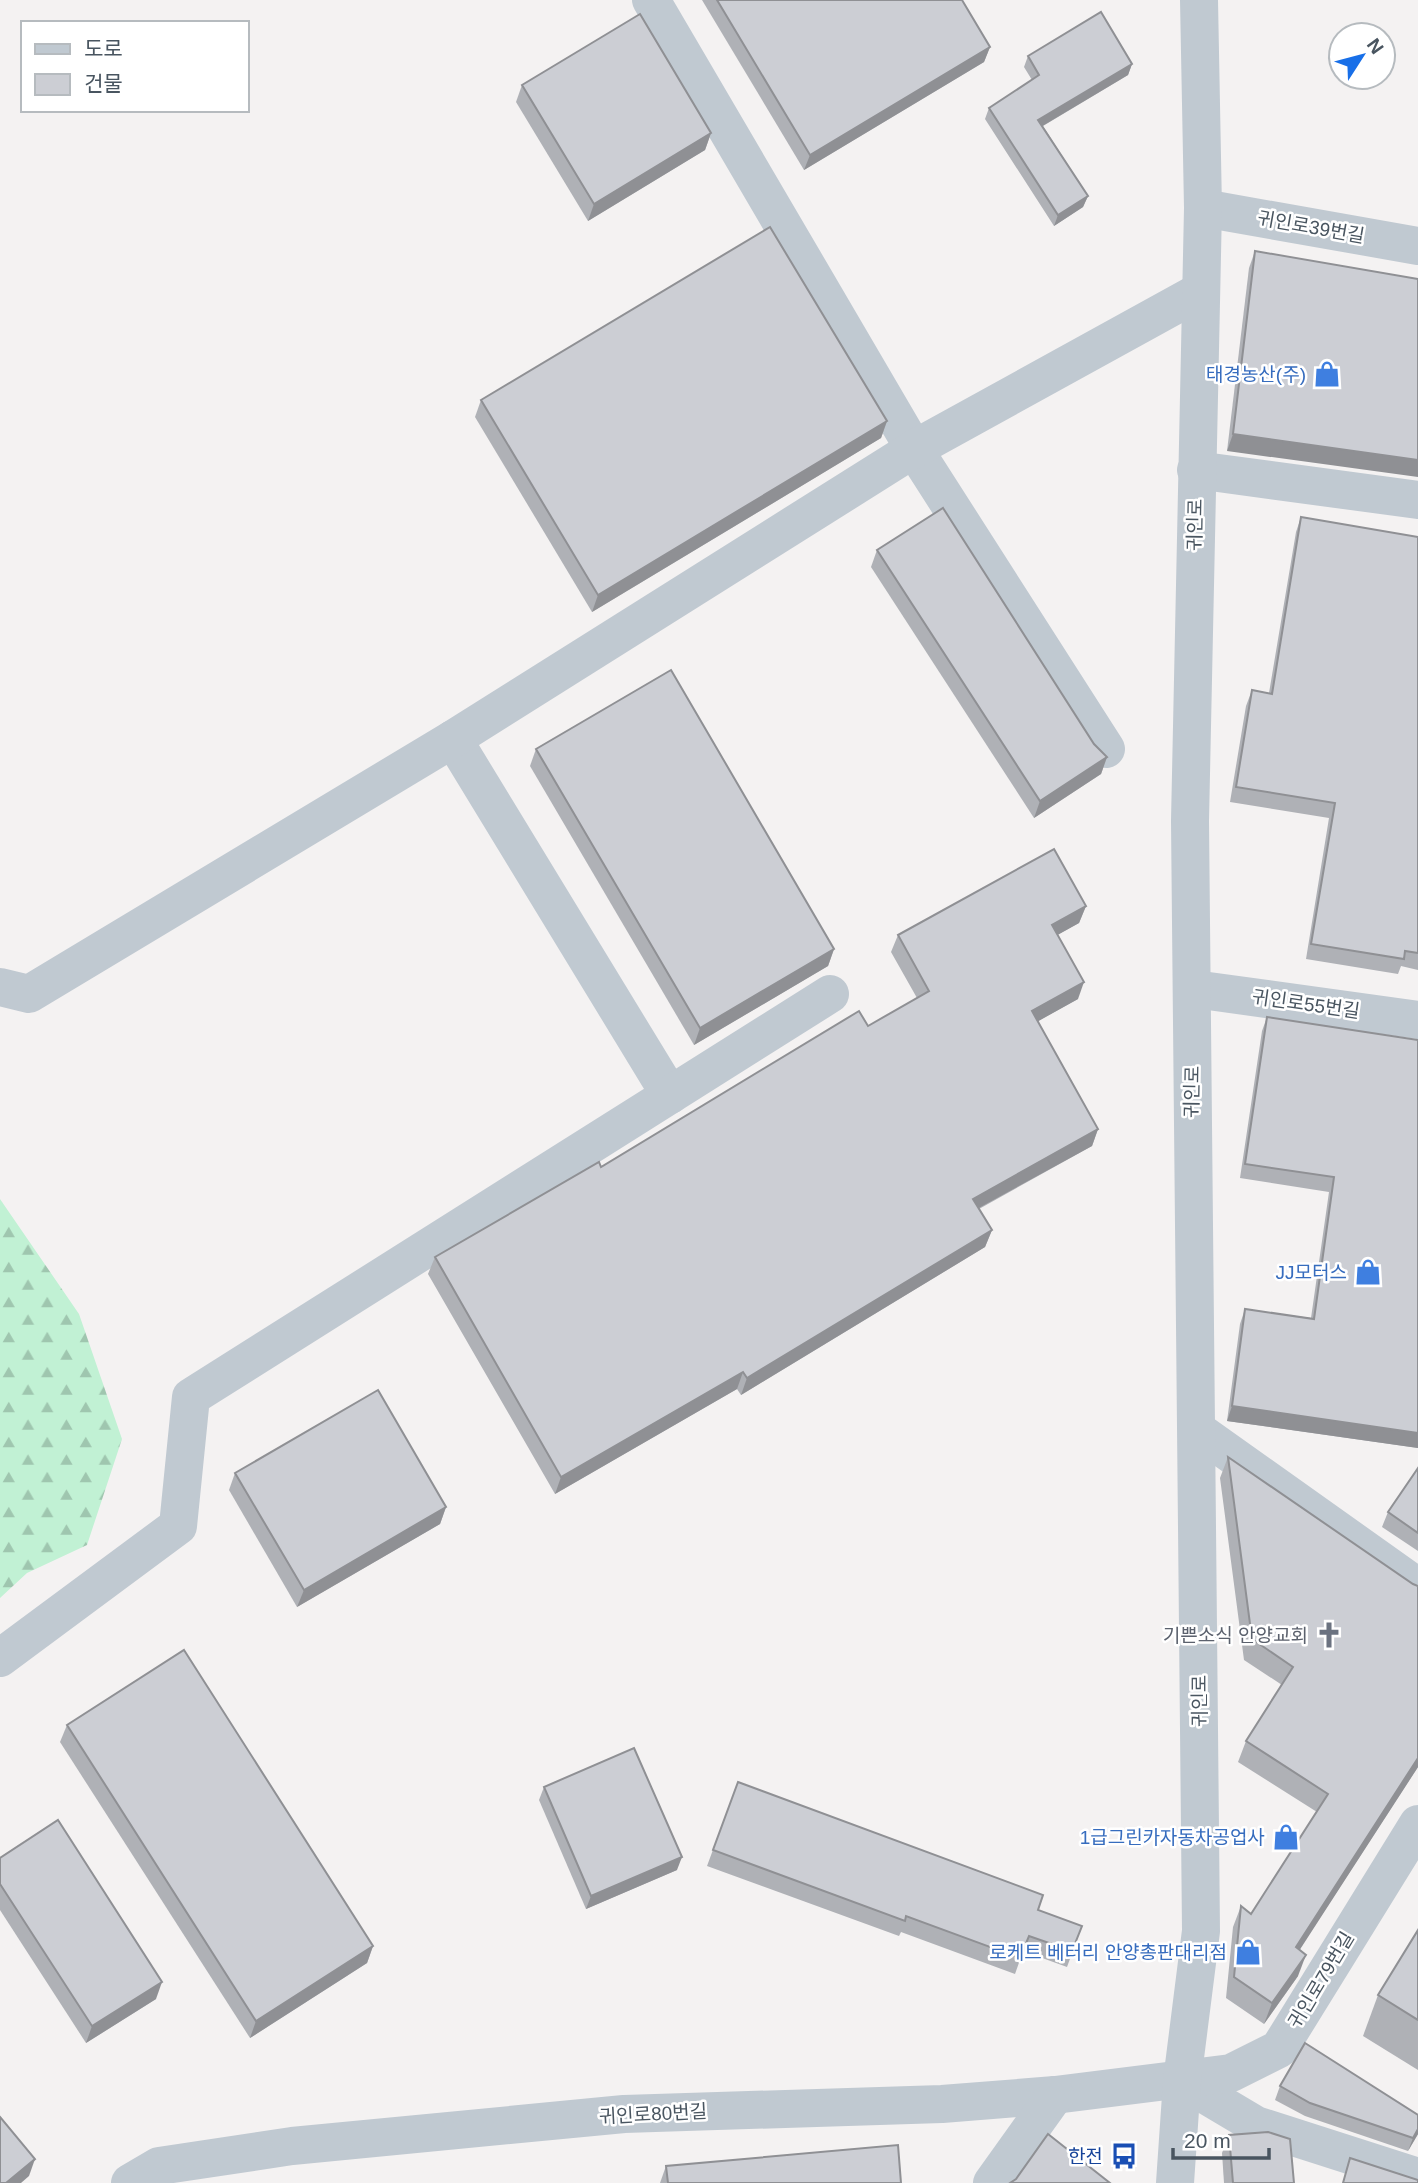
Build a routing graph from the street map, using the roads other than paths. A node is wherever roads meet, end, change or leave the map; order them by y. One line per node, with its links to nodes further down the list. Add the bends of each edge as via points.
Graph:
1 (651, 0): 6 (street)
2 (1199, 0): 3 (street, 귀인로)
3 (1203, 208): 4 (street, 귀인로39번길); 5 (street, 귀인로)
4 (1418, 246)
5 (1199, 292): 6 (street); 7 (street, 귀인로)
6 (914, 449): 9 (street); 10 (street)
7 (1196, 470): 8 (street); 12 (street, 귀인로, via 1190,821)
8 (1418, 500)
9 (453, 738): 11 (street, via 29,993); 15 (street)
10 (1106, 749)
11 (0, 987)
12 (1194, 989): 14 (street, 귀인로55번길); 16 (street, 귀인로, via 1191,1138)
13 (830, 994): 15 (street)
14 (1418, 1020)
15 (670, 1095): 18 (street, via 191,1397 178,1526)
16 (1197, 1430): 17 (street); 20 (street, 귀인로, via 1200,1931)
17 (1418, 1587)
18 (0, 1658)
19 (1418, 1824): 20 (street, 귀인로79번길, via 1279,2049 1231,2073)
20 (1182, 2081): 21 (street, 귀인로80번길); 22 (street, via 1256,2125); 25 (street, 귀인로)
21 (1055, 2095): 23 (street, 귀인로80번길, via 942,2104 624,2114 292,2146 159,2166); 24 (street)
22 (1418, 2177)
23 (130, 2183)
24 (992, 2183)
25 (1175, 2183)

